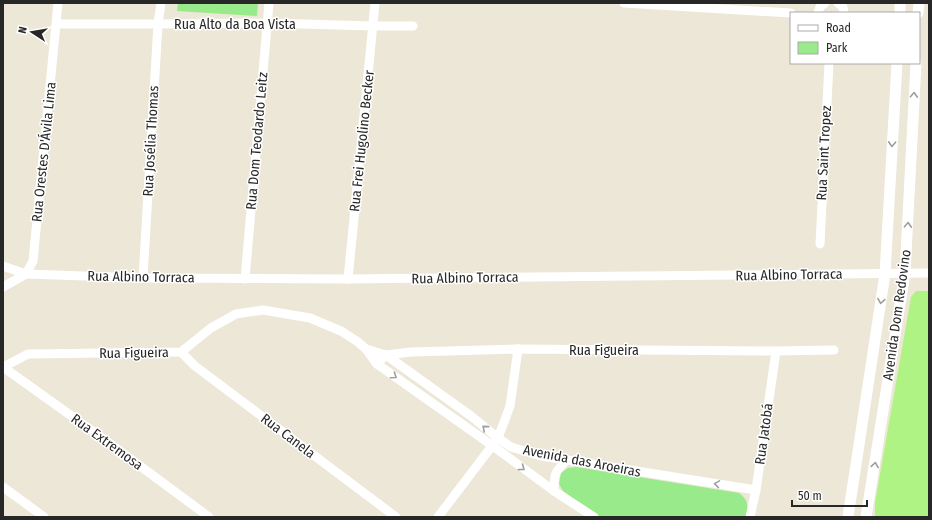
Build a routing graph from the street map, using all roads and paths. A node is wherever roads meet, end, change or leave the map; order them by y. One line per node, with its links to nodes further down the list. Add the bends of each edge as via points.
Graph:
1 (58, 3): 13 (street, Rua Orestes D'Ávila Lima)
2 (161, 3): 14 (street, Rua Josélia Thomas)
3 (269, 3): 12 (street, Rua Dom Teodardo Leitz)
4 (375, 3): 15 (street, Rua Frei Hugolino Becker)
5 (624, 3): 8 (street)
6 (824, 3): 9 (street)
7 (838, 3): 10 (street)
8 (710, 6): 11 (street)
9 (818, 12)
10 (844, 12)
11 (790, 13)
12 (268, 23): 14 (street, Rua Alto da Boa Vista); 15 (street, Rua Alto da Boa Vista); 27 (street, Rua Dom Teodardo Leitz)
13 (57, 24): 14 (street, Rua Alto da Boa Vista); 24 (street, Rua Orestes D'Ávila Lima, via 33,261)
14 (158, 24): 26 (street, Rua Josélia Thomas)
15 (373, 26): 16 (street, Rua Alto da Boa Vista); 28 (street, Rua Frei Hugolino Becker)
16 (413, 26)
17 (828, 64): 20 (street, Rua Saint Tropez)
18 (897, 64): 25 (street, Avenida Dom Redovino, one-way to 25)
19 (916, 64): 22 (street, Avenida Dom Redovino, one-way to 19)
20 (820, 244)
21 (3, 266): 24 (street, Rua Albino Torraca)
22 (906, 273): 23 (street, Rua Albino Torraca); 25 (street, Rua Albino Torraca); 50 (street, Avenida Dom Redovino, one-way to 22)
23 (929, 273)
24 (26, 274): 26 (street, Rua Albino Torraca); 29 (street)
25 (885, 274): 28 (street, Rua Albino Torraca); 49 (street, Avenida Dom Redovino, one-way to 49)
26 (143, 278): 27 (street, Rua Albino Torraca)
27 (245, 279): 28 (street, Rua Albino Torraca)
28 (348, 279)
29 (3, 287)
30 (366, 349): 34 (street, Rua Figueira, via 341,331 310,318 263,310 236,314 211,328); 35 (street, Avenida das Aroeiras); 36 (street)
31 (518, 349): 32 (street, Rua Figueira); 35 (street, Rua Figueira); 38 (street, via 510,406)
32 (776, 350): 33 (street, Rua Figueira); 41 (street, Rua Jatobá)
33 (834, 350)
34 (181, 352): 37 (street, Rua Figueira, via 28,354); 45 (street, Rua Canela, via 195,366)
35 (386, 355): 36 (street); 38 (street, Avenida das Aroeiras, one-way to 35, via 471,416)
36 (376, 364): 38 (street, one-way to 38)
37 (3, 367): 44 (street, Rua Extremosa)
38 (495, 442): 39 (street, Avenida das Aroeiras, via 541,456); 42 (street, one-way to 42); 46 (street)
39 (566, 460): 41 (street, Avenida das Aroeiras, one-way to 39); 42 (street, via 558,468 554,478)
40 (3, 486): 43 (street)
41 (756, 490): 48 (street, Rua Jatobá)
42 (554, 491): 47 (street)
43 (44, 517)
44 (210, 517)
45 (396, 517)
46 (438, 517)
47 (594, 517)
48 (750, 517)
49 (848, 517)
50 (866, 517)

